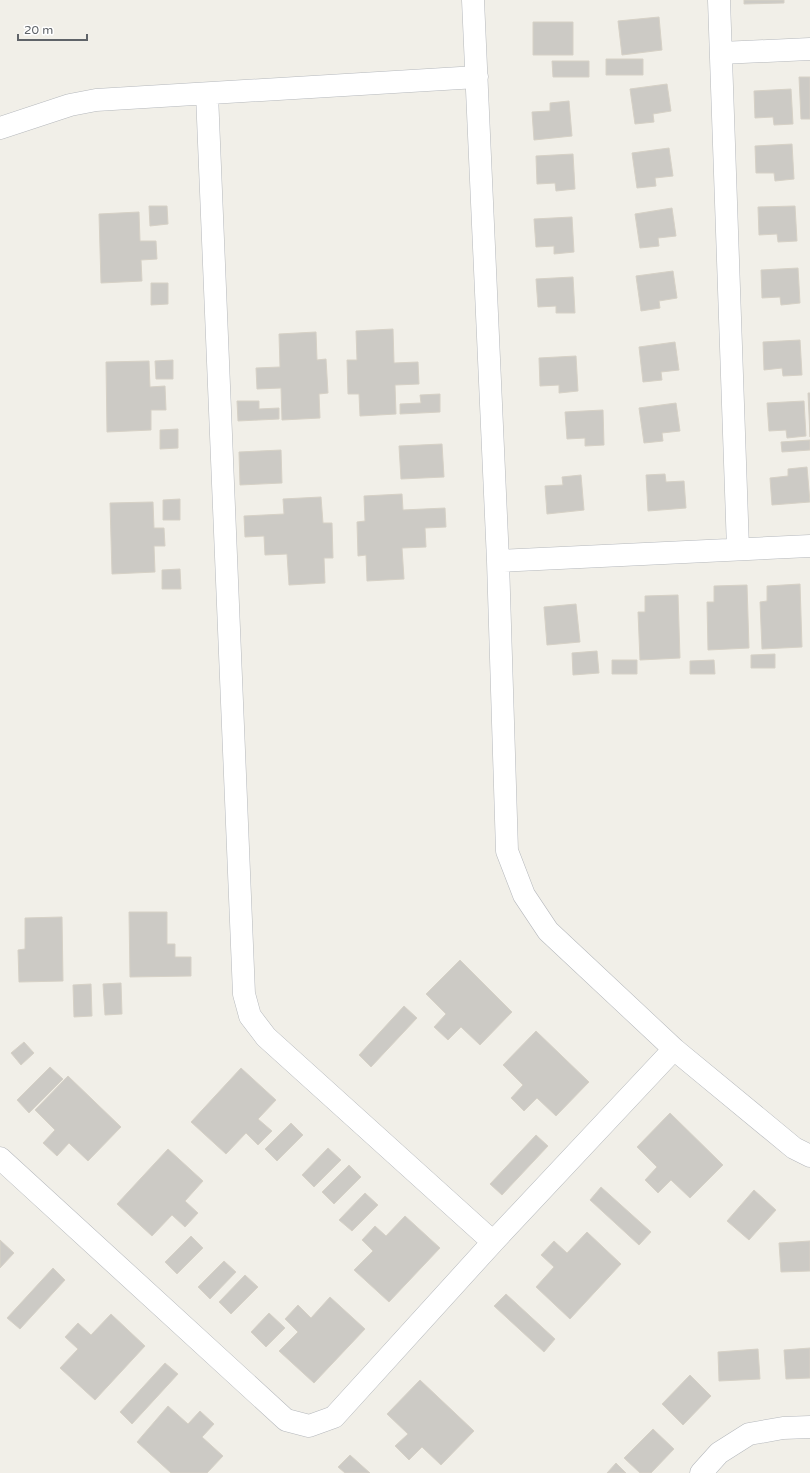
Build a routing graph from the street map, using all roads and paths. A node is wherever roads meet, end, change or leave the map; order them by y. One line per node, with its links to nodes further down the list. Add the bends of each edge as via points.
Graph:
1 (473, 0): 5 (street)
2 (719, 0): 4 (street)
3 (810, 49): 4 (street)
4 (721, 53): 9 (street)
5 (477, 77): 6 (street); 10 (street)
6 (207, 94): 7 (street, via 96,100 70,105); 14 (street, via 244,994 250,1016 266,1037)
7 (0, 128)
8 (810, 546): 9 (street)
9 (738, 549): 10 (street)
10 (498, 561): 11 (street, via 507,851 524,895 548,931)
11 (674, 1049): 12 (street, via 794,1148); 14 (street)
12 (810, 1156)
13 (0, 1158): 14 (street, via 286,1420 309,1426 334,1417)
14 (493, 1242)
15 (810, 1427): 16 (street, via 783,1428 749,1434 719,1453)
16 (701, 1473)

